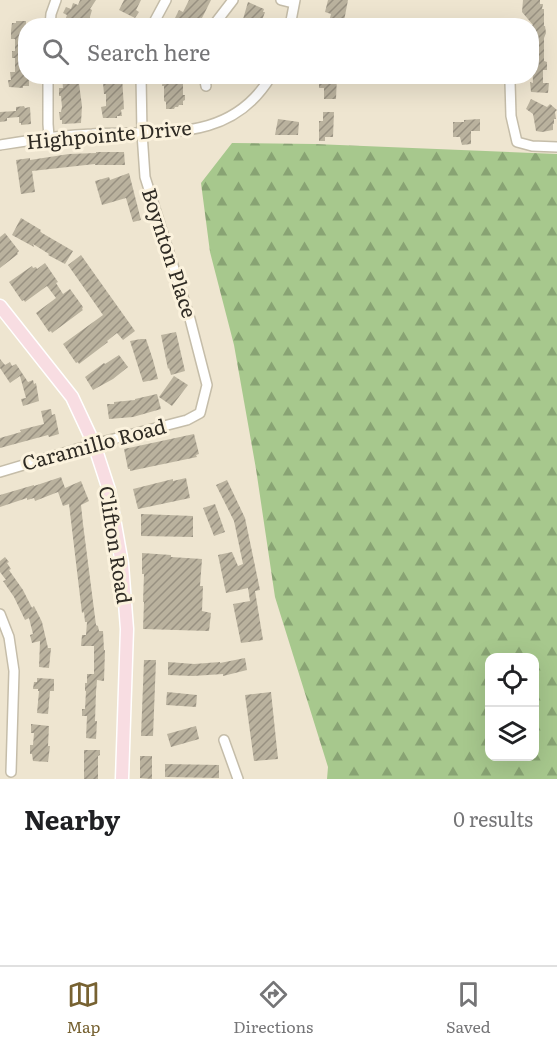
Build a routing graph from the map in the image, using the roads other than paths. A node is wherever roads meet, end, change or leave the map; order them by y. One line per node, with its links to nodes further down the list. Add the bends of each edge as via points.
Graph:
1 (56, 0): 6 (street)
2 (166, 0): 7 (street)
3 (232, 0): 8 (street)
4 (281, 0): 5 (street)
5 (294, 2): 9 (street)
6 (51, 18)
7 (157, 18)
8 (219, 18)
9 (291, 18)
10 (48, 84): 15 (street)
11 (141, 84): 14 (street, Boynton Place)
12 (266, 84): 14 (street, Highpointe Drive, via 244,108 222,121 187,130)
13 (510, 84): 17 (street, via 517,142)
14 (142, 133): 15 (street, Highpointe Drive); 19 (street, Boynton Place, via 145,177 207,385 200,413)
15 (49, 137): 16 (street, Highpointe Drive)
16 (0, 145)
17 (557, 147)
18 (0, 306): 20 (main road, Clifton Road, via 72,397)
19 (187, 420): 20 (street, Caramillo Road)
20 (93, 444): 21 (street, Caramillo Road); 25 (main road, Clifton Road, via 110,490 122,564 127,629)
21 (0, 472)
22 (0, 614): 24 (street, via 9,637 14,671)
23 (224, 740): 26 (street)
24 (11, 772)
25 (122, 779)
26 (238, 779)

